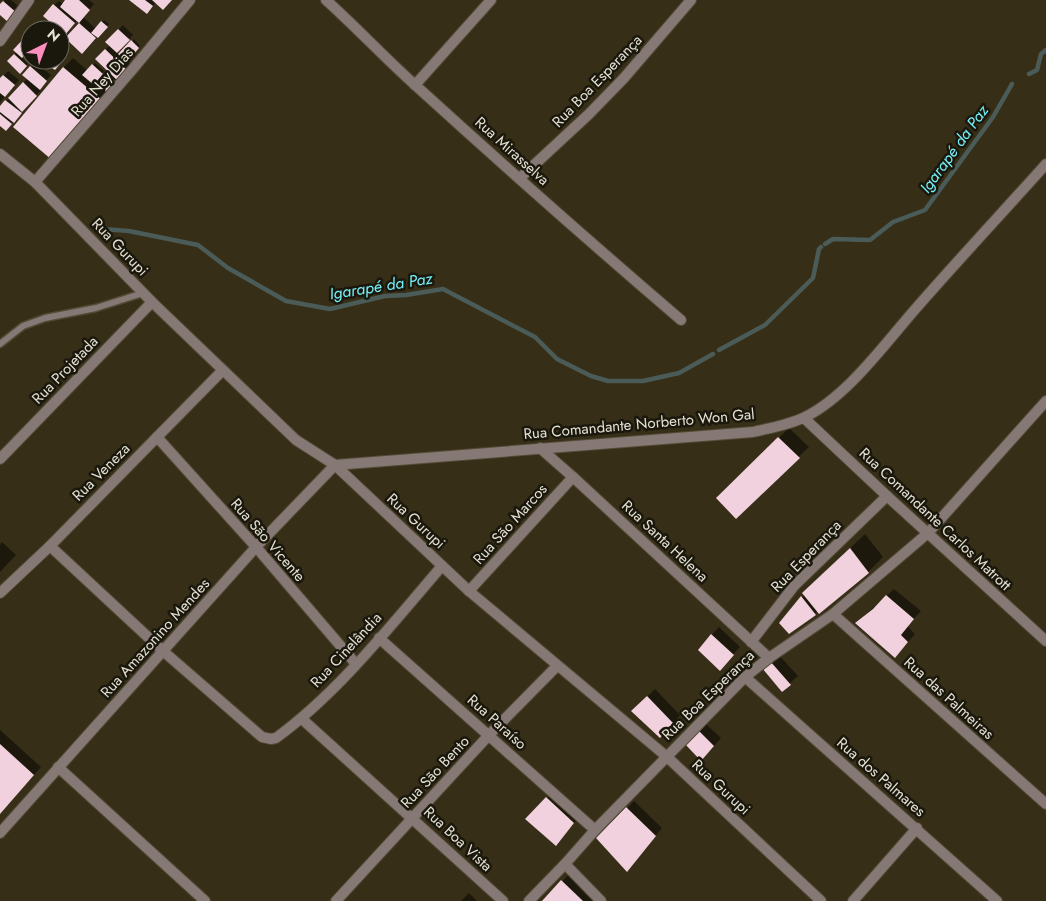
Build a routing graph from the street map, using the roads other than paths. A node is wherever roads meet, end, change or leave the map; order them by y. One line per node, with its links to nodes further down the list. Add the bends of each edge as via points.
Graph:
1 (29, 0): 6 (street)
2 (190, 0): 11 (street, Rua Ney Dias)
3 (326, 0): 7 (street, Rua Mirasselva)
4 (491, 0): 7 (street)
5 (691, 0): 10 (street, Rua Boa Esperança, via 624,78)
6 (0, 41)
7 (415, 85): 10 (street, Rua Mirasselva)
8 (0, 154): 11 (street, Rua Gurupi)
9 (1046, 164): 18 (street, Rua Comandante Norberto Won Gal, via 866,366 845,388)
10 (520, 178): 14 (street, Rua Mirasselva, via 561,218)
11 (35, 182): 12 (street, Rua Gurupi)
12 (143, 293): 13 (street, Rua Gurupi); 15 (lane, via 23,326)
13 (152, 302): 16 (street, Rua Gurupi); 21 (street, Rua Projetada)
14 (681, 320)
15 (0, 344)
16 (222, 371): 19 (street, Rua Veneza); 22 (street, Rua Gurupi, via 296,440)
17 (1046, 401): 25 (street, Rua Boa Esperança)
18 (804, 418): 20 (street, Rua Comandante Norberto Won Gal, via 753,432); 24 (street, Rua Comandante Carlos Matrott)
19 (157, 437): 26 (street, Rua Veneza); 27 (street, Rua São Vicente)
20 (540, 448): 22 (street, Rua Comandante Norberto Won Gal); 23 (street, Rua Santa Helena)
21 (0, 459)
22 (335, 465): 27 (street, Rua Amazonino Mendes); 28 (street, Rua Gurupi)
23 (573, 477): 29 (street, Rua São Marcos); 34 (street, Rua Santa Helena)
24 (887, 496): 25 (street, Rua Comandante Carlos Matrott); 34 (street, Rua Esperança, via 794,586)
25 (928, 533): 31 (street, Rua Boa Esperança); 33 (street, Rua Comandante Carlos Matrott)
26 (50, 546): 30 (street, Rua Veneza); 35 (street)
27 (256, 547): 35 (street, Rua Amazonino Mendes); 37 (street, Rua São Vicente)
28 (442, 566): 29 (street, Rua Gurupi); 32 (street, Rua Cinelândia)
29 (469, 591): 38 (street, Rua Gurupi)
30 (0, 593)
31 (833, 614): 36 (street, Rua Boa Esperança); 44 (street, Rua das Palmeiras)
32 (379, 638): 37 (street, Rua Cinelândia); 41 (street, Rua Paraíso)
33 (1045, 638)
34 (752, 642): 36 (street, Rua Santa Helena)
35 (163, 651): 40 (street, Rua Cinelândia, via 262,737 276,738); 43 (street, Rua Amazonino Mendes)
36 (769, 658): 39 (street, Rua Boa Esperança)
37 (356, 664): 40 (street, Rua Cinelândia)
38 (557, 666): 41 (street, Rua São Bento); 42 (street, Rua Gurupi)
39 (745, 677): 42 (street, Rua Boa Esperança); 46 (street, Rua dos Palmares)
40 (302, 719): 45 (street, Rua Boa Vista)
41 (489, 736): 45 (street, Rua São Bento); 47 (street, Rua Paraíso)
42 (666, 756): 47 (street, Rua Boa Esperança); 55 (street, Rua Gurupi)
43 (58, 767): 48 (street, Rua Amazonino Mendes); 50 (street)
44 (1046, 804)
45 (413, 818): 51 (street, Rua São Bento); 52 (street, Rua Boa Vista)
46 (916, 828): 56 (street); 57 (street, Rua dos Palmares)
47 (594, 830): 49 (street, Rua Boa Esperança)
48 (0, 833)
49 (565, 864): 53 (street, Rua Boa Esperança); 54 (street)
50 (205, 901)
51 (336, 901)
52 (503, 901)
53 (529, 901)
54 (601, 901)
55 (821, 901)
56 (853, 901)
57 (996, 901)

